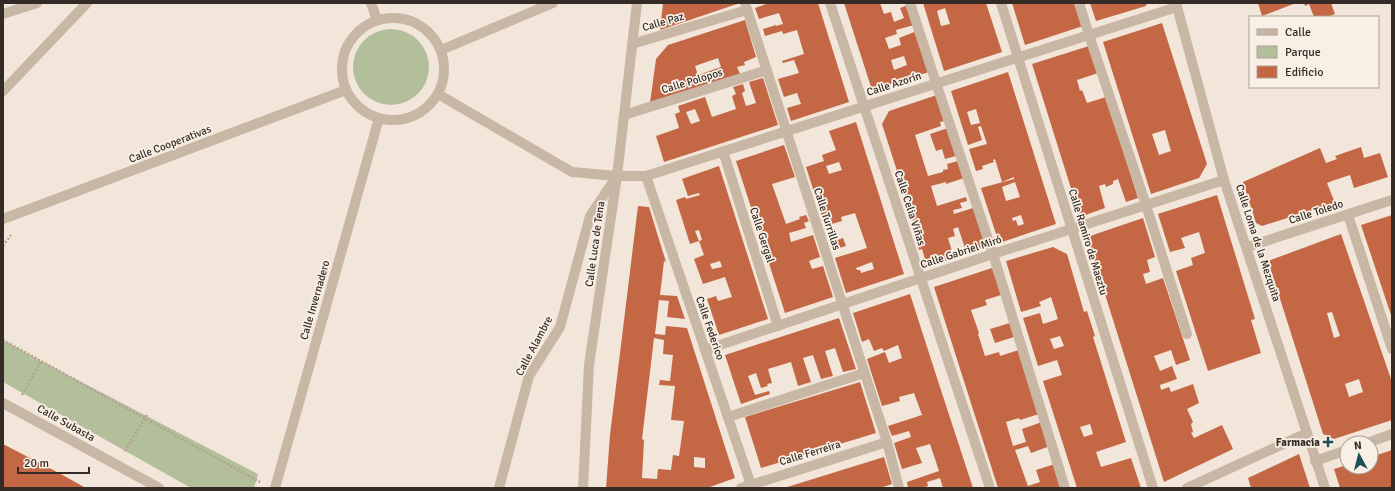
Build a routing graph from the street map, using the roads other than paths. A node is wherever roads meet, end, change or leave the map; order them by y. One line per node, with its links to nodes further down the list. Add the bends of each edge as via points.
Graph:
1 (37, 3): 12 (street)
2 (87, 3): 21 (street)
3 (371, 3): 13 (street)
4 (552, 3): 16 (street)
5 (637, 3): 15 (street, Calle Luca de Tena)
6 (830, 3): 23 (street, Calle Celia Viñas)
7 (910, 3): 19 (street)
8 (1001, 3): 17 (street, Calle Ramiro de Maeztu)
9 (1079, 3): 14 (street)
10 (1176, 5): 14 (street, Calle Azorín); 30 (street, Calle Loma de la Mezquita)
11 (746, 7): 15 (street, Calle Paz); 18 (street, Calle Turrillas)
12 (3, 14)
13 (377, 20): 16 (street, via 392,17 408,19 434,36); 20 (street, via 361,28 350,41 343,56 342,74)
14 (1089, 35): 17 (street, Calle Azorín); 32 (street)
15 (632, 44): 24 (street, Calle Luca de Tena)
16 (441, 50): 22 (street, via 445,65)
17 (1018, 58): 19 (street, Calle Azorín); 35 (street, Calle Ramiro de Maeztu)
18 (767, 70): 24 (street, Calle Polopos); 26 (street, Calle Turrillas)
19 (936, 83): 23 (street, Calle Azorín); 37 (street)
20 (346, 90): 25 (street, via 365,112); 34 (street, Calle Cooperativas)
21 (3, 91)
22 (438, 94): 25 (street, via 427,107 413,116 396,120); 28 (street, Calle Azorín, via 572,172)
23 (864, 106): 26 (street, Calle Azorín); 38 (street, Calle Celia Viñas)
24 (624, 115): 28 (street, Calle Luca de Tena)
25 (379, 118): 55 (street, Calle Invernadero)
26 (787, 131): 27 (street, Calle Azorín); 39 (street, Calle Turrillas)
27 (723, 151): 29 (street, Calle Azorín); 40 (street, Calle Gergal)
28 (617, 176): 29 (street, Calle Azorín); 56 (street, Calle Alambre, via 590,216 560,327 529,376); 57 (street, Calle Luca de Tena, via 589,365)
29 (646, 176): 43 (street, Calle Federico)
30 (1224, 180): 32 (street, Calle Gabriel Miró); 36 (street, Calle Loma de la Mezquita)
31 (1392, 200): 33 (street, Calle Toledo)
32 (1146, 205): 35 (street, Calle Gabriel Miró); 41 (street)
33 (1348, 215): 36 (street, Calle Toledo); 42 (street)
34 (3, 220)
35 (1071, 228): 37 (street, Calle Gabriel Miró); 61 (street, Calle Ramiro de Maeztu)
36 (1247, 247): 47 (street, Calle Loma de la Mezquita)
37 (993, 254): 38 (street, Calle Gabriel Miró); 60 (street)
38 (920, 278): 39 (street, Calle Gabriel Miró); 59 (street, Calle Celia Viñas)
39 (842, 304): 40 (street, Calle Gabriel Miró); 44 (street, Calle Turrillas)
40 (778, 326): 43 (street, Calle Gabriel Miró)
41 (1187, 334)
42 (1392, 349)
43 (705, 350): 46 (street, Calle Federico)
44 (864, 372): 46 (street); 50 (street, Calle Turrillas)
45 (3, 403): 54 (street, Calle Subasta)
46 (728, 417): 53 (street, Calle Federico)
47 (1307, 433): 52 (street, Calle Loma de la Mezquita); 62 (street)
48 (1392, 434): 49 (street)
49 (1379, 438)
50 (887, 442): 53 (street, Calle Ferreira); 58 (street, Calle Turrillas)
51 (1339, 453): 52 (street)
52 (1315, 461): 63 (street, Calle Loma de la Mezquita)
53 (748, 487)
54 (159, 488)
55 (275, 488)
56 (499, 488)
57 (583, 488)
58 (898, 488)
59 (990, 488)
60 (1065, 488)
61 (1153, 488)
62 (1188, 488)
63 (1325, 488)

